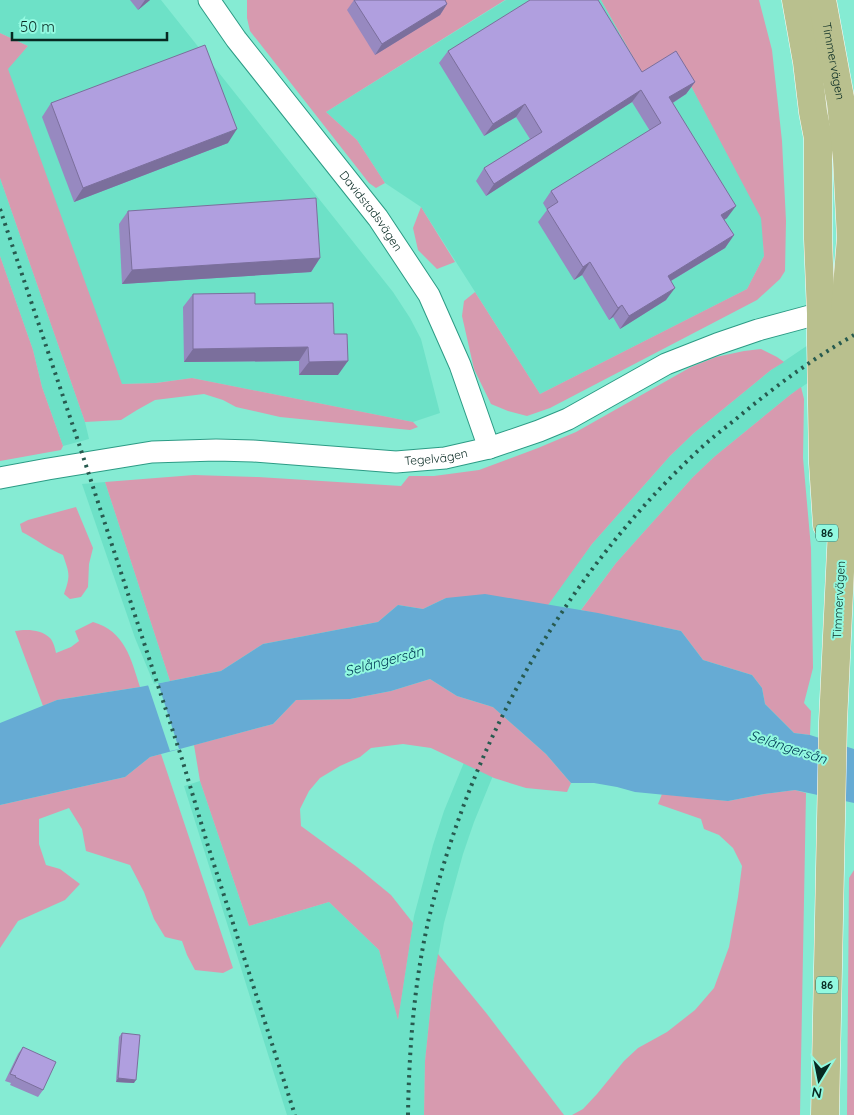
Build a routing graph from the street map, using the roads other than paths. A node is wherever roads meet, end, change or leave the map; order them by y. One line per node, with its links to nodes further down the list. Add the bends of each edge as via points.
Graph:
1 (209, 0): 5 (street, Davidstadsvägen, via 236,39 378,218 429,294 460,365)
2 (796, 0): 4 (main road, Timmervägen / 86, via 818,138 818,247)
3 (822, 0): 4 (main road, Timmervägen / 86, via 841,103 851,238)
4 (833, 312): 5 (street, Tegelvägen, via 758,330 666,364 568,419); 7 (main road, Timmervägen / 86, via 845,464)
5 (489, 448): 6 (street, Tegelvägen, via 445,458 396,462 243,451 152,452)
6 (0, 478)
7 (840, 597): 8 (main road, Timmervägen / 86, via 833,722)
8 (825, 1115)

